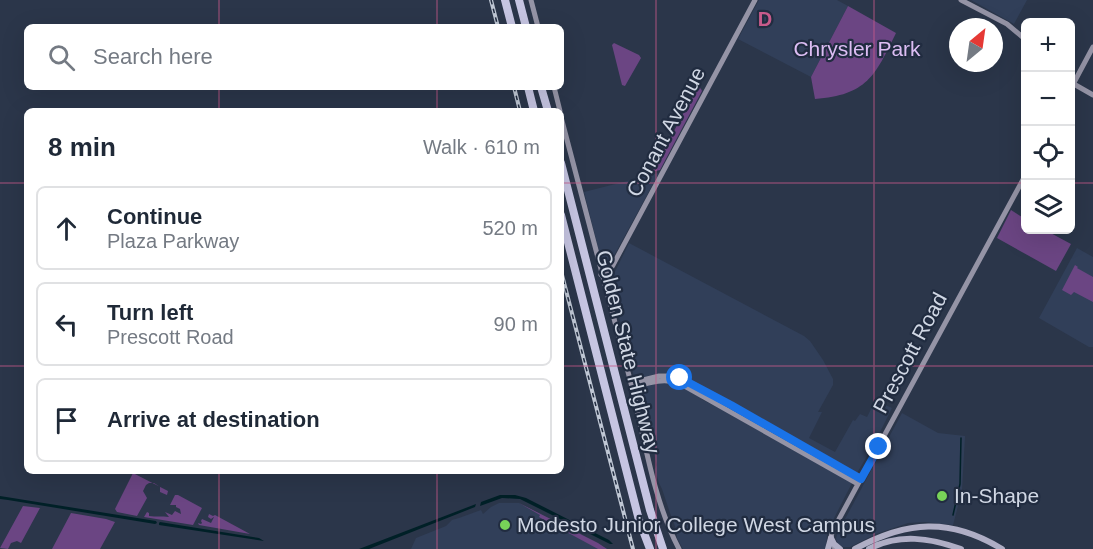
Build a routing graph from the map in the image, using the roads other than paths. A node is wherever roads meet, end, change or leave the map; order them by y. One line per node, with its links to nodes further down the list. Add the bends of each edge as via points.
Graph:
1 (505, 0): 6 (highway)
2 (519, 0): 7 (highway)
3 (531, 0): 8 (main road)
4 (755, 0): 24 (main road, Conant Avenue, via 614,265)
5 (961, 0): 9 (main road)
6 (511, 24)
7 (525, 24)
8 (537, 24)
9 (1021, 36)
10 (1093, 47): 11 (main road)
11 (1075, 79)
12 (1075, 88): 16 (main road)
13 (529, 90): 17 (highway)
14 (543, 90): 18 (highway)
15 (555, 90): 19 (main road)
16 (1093, 95)
17 (533, 108)
18 (547, 108)
19 (559, 108)
20 (564, 129): 24 (main road)
21 (564, 175): 30 (highway, Golden State Highway, via 650,510)
22 (1023, 180): 26 (main road, Prescott Road)
23 (564, 227): 29 (highway, Golden State Highway)
24 (602, 275): 25 (main road)
25 (631, 385): 26 (main road, via 665,380 681,384); 31 (main road, via 660,500)
26 (859, 482): 28 (main road, Prescott Road)
27 (880, 536): 35 (main road); 36 (main road); 39 (main road, via 911,528 940,527 968,532)
28 (831, 538): 32 (main road); 33 (main road); 34 (main road)
29 (649, 548)
30 (665, 549)
31 (679, 549)
32 (828, 549)
33 (835, 549)
34 (840, 549)
35 (849, 549)
36 (855, 549)
37 (869, 549): 38 (main road, via 893,540 914,538)
38 (961, 549)
39 (1002, 549)

